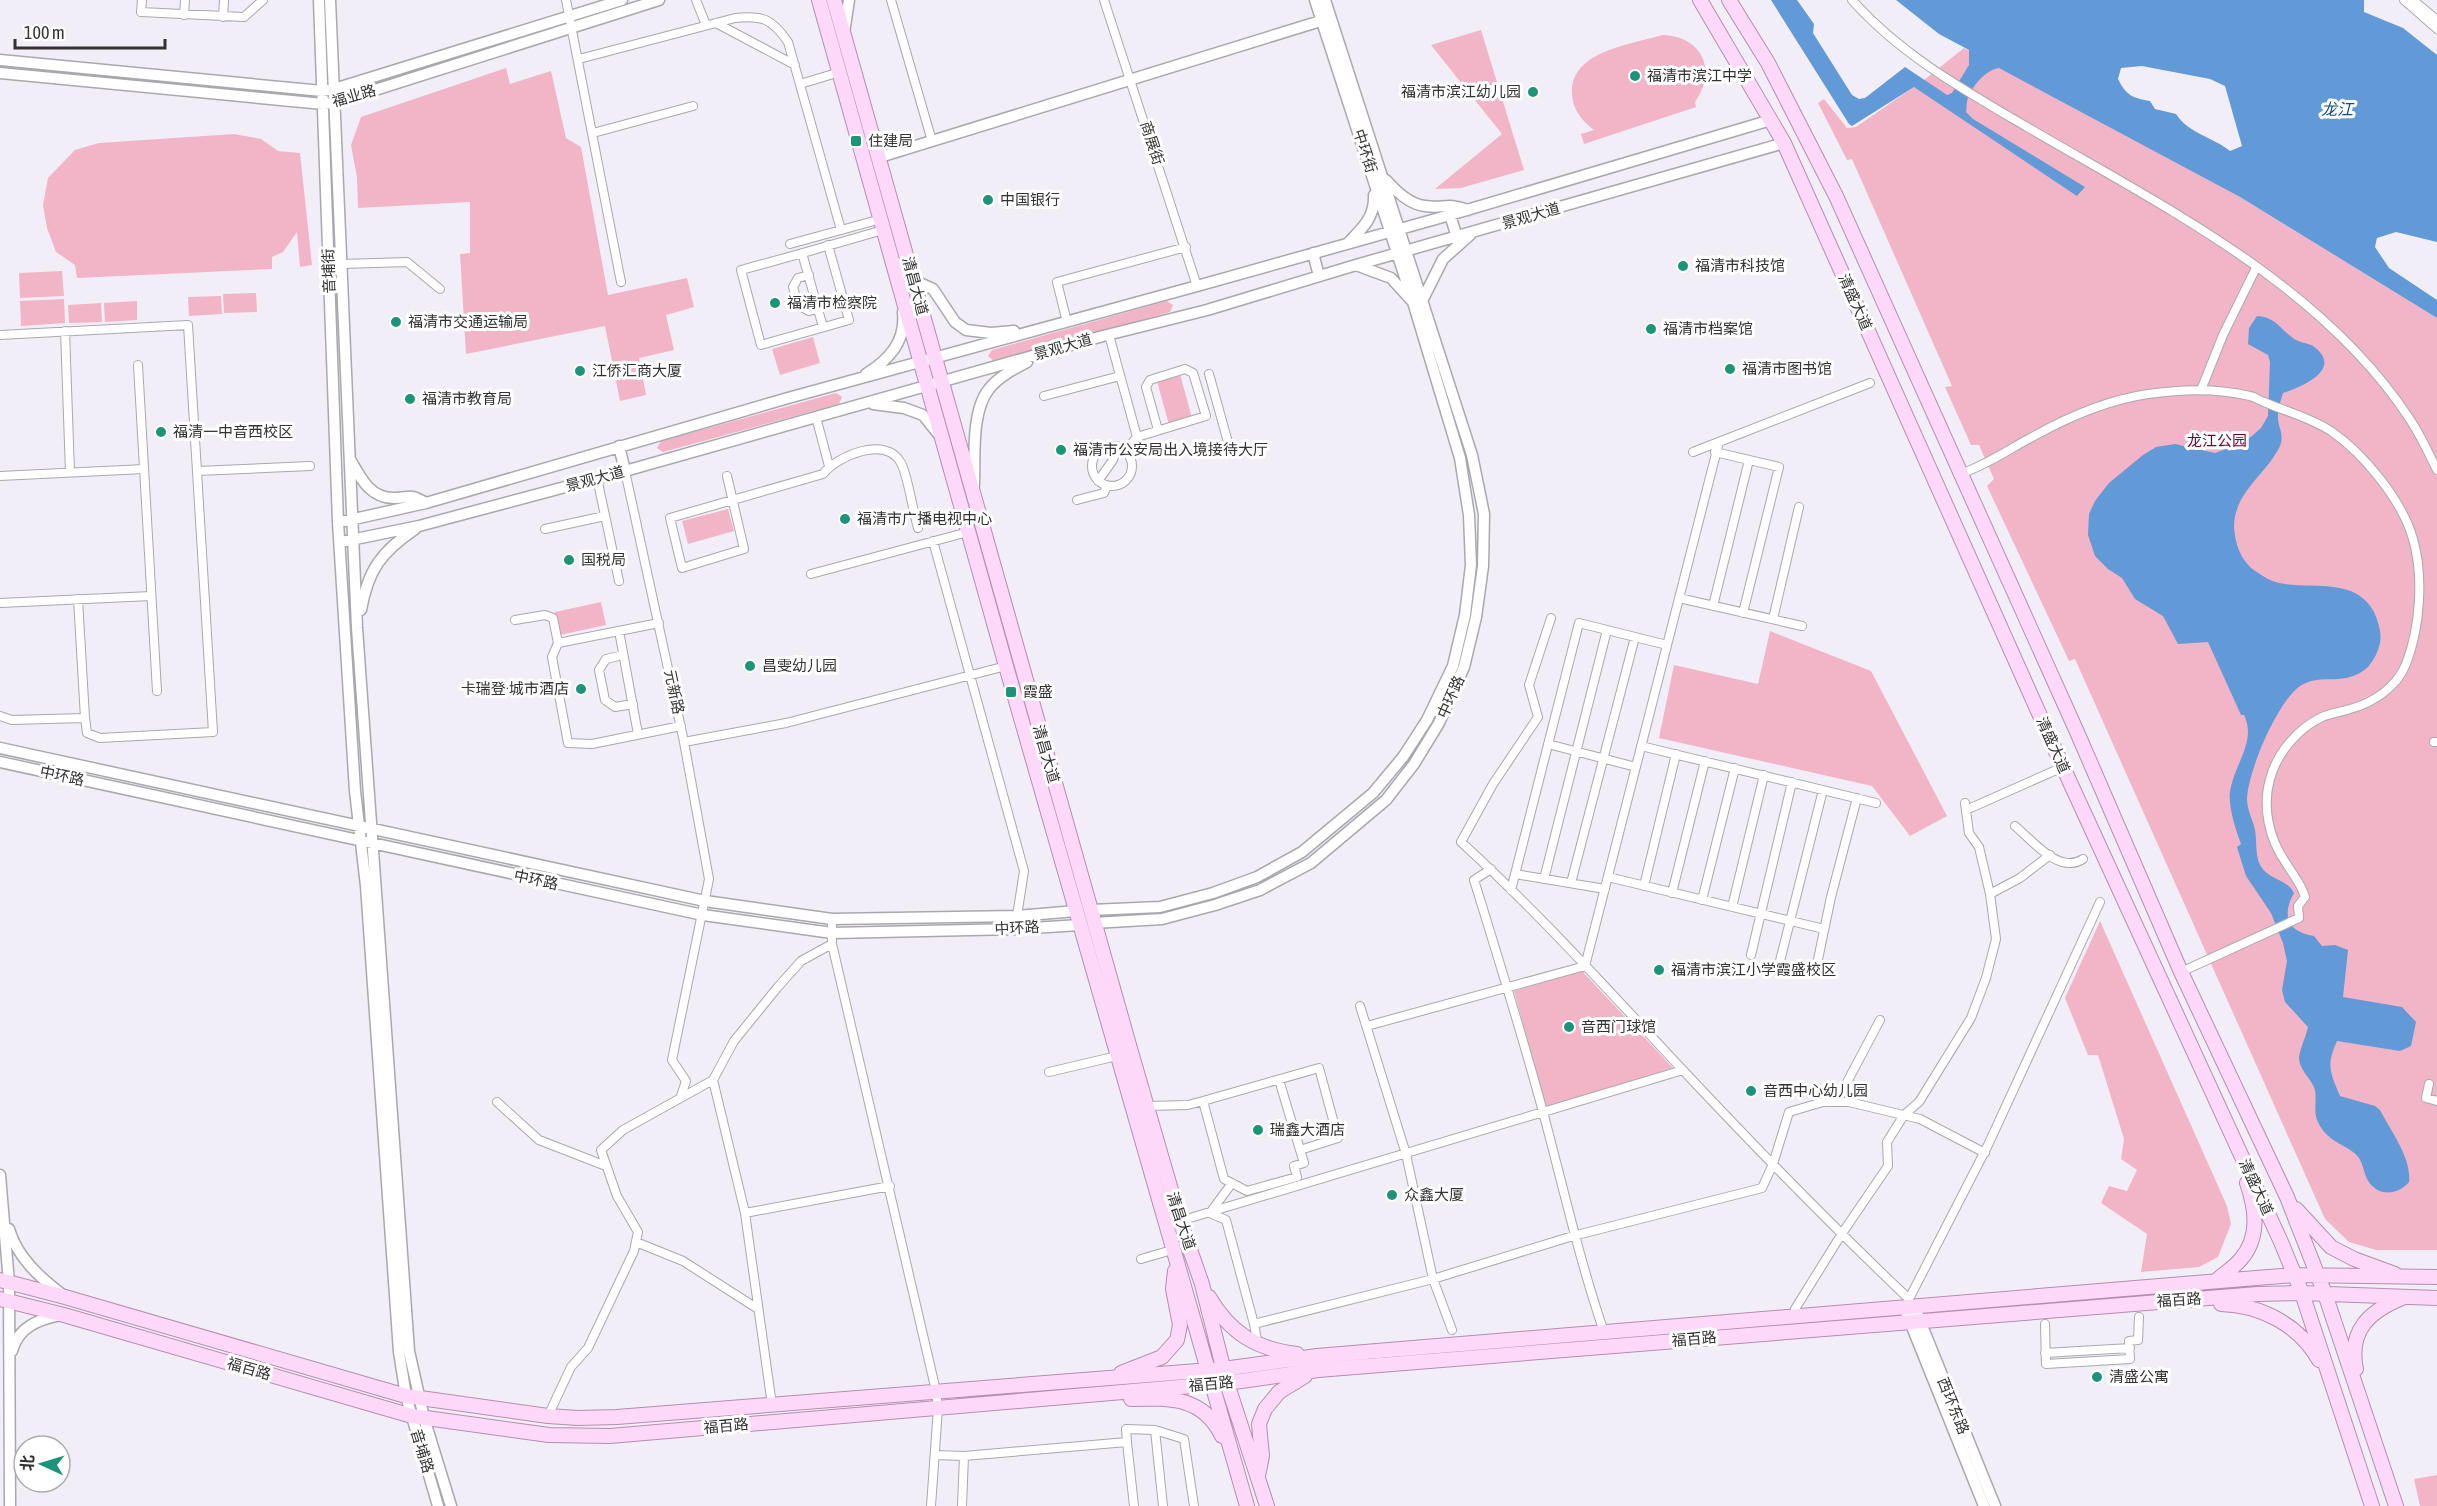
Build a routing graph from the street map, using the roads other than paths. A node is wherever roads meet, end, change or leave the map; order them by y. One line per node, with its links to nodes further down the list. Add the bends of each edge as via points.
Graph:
1 (142, 0): 23 (street, via 141,12)
2 (185, 0): 23 (street)
3 (224, 0): 24 (street)
4 (263, 0): 24 (street, via 244,17)
5 (319, 0): 39 (street, 音埔街)
6 (330, 0): 39 (street, 音埔街)
7 (566, 0): 27 (street)
8 (622, 0): 27 (street, 福业路)
9 (659, 0): 27 (street, 福业路)
10 (696, 0): 29 (street)
11 (818, 0): 35 (main road, 清昌大道)
12 (834, 0): 31 (main road, 清昌大道)
13 (849, 0): 31 (street)
14 (891, 0): 45 (street)
15 (1104, 0): 37 (street, 商展街)
16 (1315, 0): 25 (street, 中环街)
17 (1326, 0): 25 (street, 中环街)
18 (1700, 0): 43 (main road, 清盛大道)
19 (1729, 0): 112 (main road, 清盛大道, via 1768,63 1836,196)
20 (1852, 0): 65 (street, via 1905,50 1955,84 2206,232)
21 (2404, 0): 30 (street)
22 (2413, 0): 26 (street)
23 (184, 15): 24 (street)
24 (223, 17)
25 (1327, 19): 37 (street); 48 (street, 中环街)
26 (2437, 20)
27 (571, 23): 32 (street); 39 (street, 福业路); 40 (street, 福业路)
28 (716, 23): 29 (street); 34 (street); 34 (street, via 755,16 777,26 788,42)
29 (706, 25): 32 (street)
30 (2437, 29)
31 (844, 33): 47 (main road, 清昌大道)
32 (579, 59): 44 (street)
33 (0, 60): 39 (street, 福业路)
34 (795, 65): 38 (street)
35 (840, 72): 38 (street); 51 (main road, 清昌大道)
36 (0, 73): 41 (street, 福业路)
37 (1132, 80): 45 (street); 59 (street, 商展街)
38 (800, 84): 52 (street)
39 (328, 90): 40 (street, 音埔街); 41 (street, 音埔街)
40 (334, 103): 41 (street, 福业路); 63 (street, 音埔街)
41 (323, 104): 125 (street, 音埔街)
42 (693, 106): 44 (street)
43 (1771, 120): 46 (main road, 清盛大道); 49 (street, 景观大道)
44 (593, 133): 68 (street)
45 (932, 141): 47 (street)
46 (1784, 142): 54 (street, 景观大道); 171 (main road, 清盛大道)
47 (880, 157): 69 (main road, 清昌大道)
48 (1378, 178): 49 (street, via 1409,201 1425,206 1453,204); 53 (street, 中环街); 56 (street, via 1375,209)
49 (1468, 210): 50 (street, 景观大道)
50 (1450, 215): 53 (street, 景观大道); 55 (street)
51 (879, 225): 52 (street); 58 (street); 69 (main road, 清昌大道)
52 (841, 230): 57 (street)
53 (1395, 230): 56 (street, 景观大道); 60 (street, 中环街)
54 (1473, 232): 55 (street, 景观大道); 72 (street, via 1443,259)
55 (1457, 237): 60 (street, 景观大道)
56 (1349, 243): 62 (street, 景观大道)
57 (790, 244)
58 (828, 245): 61 (street); 75 (street, via 849,320)
59 (1186, 246): 70 (street, 商展街); 74 (street, via 1057,282)
60 (1402, 252): 64 (street, 景观大道); 72 (street, 中环街)
61 (802, 253): 66 (street); 75 (street, via 741,270 761,345)
62 (1313, 253): 67 (street); 70 (street, 景观大道)
63 (342, 264): 71 (street, via 407,262); 102 (street, 音埔街)
64 (1356, 265): 67 (street, 景观大道); 72 (street, via 1391,278)
65 (2256, 268): 88 (street); 108 (street, via 2326,322 2376,373 2410,418)
66 (808, 275): 73 (street); 73 (street, via 798,278 793,287 798,305 808,310)
67 (1319, 276): 79 (street, 景观大道)
68 (621, 282)
69 (907, 283): 76 (street, via 933,289 955,322 966,330); 81 (main road, 清昌大道); 85 (street, via 902,337 892,355)
70 (1197, 286): 74 (street, 景观大道)
71 (440, 289)
72 (1418, 300): 202 (street, 中环路, via 1472,455 1484,514 1483,566 1476,617 1464,668 1439,723 1386,800 1311,863 1260,890 1162,919)
73 (818, 308): 75 (street)
74 (1067, 322): 76 (street, 景观大道)
75 (823, 327)
76 (1035, 330): 81 (street, 景观大道)
77 (65, 331): 78 (street); 109 (street, via 189,325); 111 (street)
78 (0, 334)
79 (1109, 334): 80 (street, 景观大道); 84 (street)
80 (1042, 353): 87 (street, 景观大道); 118 (street, via 1008,372 987,390 975,434)
81 (928, 360): 85 (street, 景观大道); 87 (main road, 清昌大道)
82 (138, 365): 107 (street)
83 (1209, 374): 91 (street)
84 (1120, 376): 89 (street); 95 (street)
85 (858, 380): 97 (street, 景观大道)
86 (1870, 383): 96 (street)
87 (935, 384): 90 (street, 景观大道); 103 (main road, 清昌大道); 118 (main road, 清昌大道)
88 (2201, 390): 112 (street, via 2146,394 2100,405); 211 (street, via 2253,396 2299,413 2332,432 2382,480 2394,499 2413,539 2419,597 2413,639 2400,675 2368,703 2320,718 2300,732 2279,757 2270,777 2270,828 2275,845 2305,897 2298,906 2298,918)
89 (1044, 396)
90 (863, 404): 93 (street, 景观大道); 103 (street, via 891,406 922,415 939,435)
91 (1220, 412): 92 (street); 101 (street)
92 (1206, 416): 94 (street); 94 (street, via 1194,373 1185,369 1150,380 1146,387)
93 (816, 417): 106 (street); 110 (street, 景观大道)
94 (1158, 430): 95 (street)
95 (1137, 437): 98 (street)
96 (1719, 442): 99 (street); 100 (street)
97 (619, 446): 110 (street); 121 (street, 景观大道)
98 (1121, 448): 116 (street); 116 (street, via 1103,448 1094,458 1092,472); 117 (street, via 1132,465 1130,477 1120,486)
99 (1693, 452)
100 (1715, 452): 104 (street); 136 (street)
101 (1231, 453)
102 (348, 456): 121 (street, via 368,489 393,499 414,496); 124 (street, 音埔街)
103 (949, 459): 129 (main road, 清昌大道)
104 (1749, 460): 139 (street); 140 (street, via 1779,467)
105 (310, 466): 109 (street)
106 (829, 466): 119 (street, via 823,474); 127 (street, via 863,449 885,450 900,462)
107 (144, 469): 111 (street); 135 (street)
108 (2437, 470)
109 (197, 471): 158 (street, via 213,732 100,738 87,733)
110 (625, 471): 115 (street, 景观大道); 144 (street, 元新路)
111 (70, 472): 113 (street)
112 (1960, 474): 211 (main road, 清盛大道)
113 (0, 476)
114 (727, 476): 119 (street)
115 (597, 478): 123 (street); 126 (street, 景观大道)
116 (1098, 481): 117 (street)
117 (1107, 486): 120 (street, via 1104,493)
118 (974, 495): 202 (main road, 清昌大道)
119 (733, 500): 119 (street, via 744,549 682,568 670,518)
120 (1077, 500)
121 (426, 503): 124 (street, 景观大道)
122 (1799, 507): 142 (street)
123 (605, 516): 128 (street); 134 (street)
124 (351, 520): 125 (street, 景观大道); 130 (street, 音埔街)
125 (338, 522): 131 (street, 音埔街)
126 (419, 526): 130 (street, 景观大道); 146 (street, via 393,543 373,568 365,586)
127 (918, 528)
128 (545, 529)
129 (968, 532): 132 (street); 153 (main road, 清昌大道)
130 (353, 540): 131 (street, 景观大道); 146 (street, 音埔街)
131 (340, 541): 178 (street, 音埔街)
132 (933, 541): 133 (street); 154 (street)
133 (812, 574)
134 (619, 581)
135 (151, 596): 137 (street); 155 (street)
136 (1678, 598): 139 (street); 151 (street)
137 (78, 599): 138 (street); 158 (street)
138 (0, 603)
139 (1713, 606): 140 (street)
140 (1743, 613): 142 (street)
141 (1551, 618): 185 (street, via 1529,685 1538,717 1493,784 1461,842)
142 (1773, 619): 145 (street)
143 (515, 620): 150 (street, via 545,615 552,618)
144 (659, 623): 148 (street); 159 (street, 元新路)
145 (1802, 626)
146 (357, 628): 180 (street)
147 (1607, 630): 149 (street); 162 (street, via 1579,623); 165 (street)
148 (619, 631): 150 (street); 152 (street)
149 (1635, 637): 151 (street); 167 (street)
150 (558, 643): 160 (street, via 552,657 568,743 592,744)
151 (1667, 645): 163 (street)
152 (623, 655): 156 (street); 156 (street, via 606,658 599,670 605,700 615,707)
153 (1005, 666): 154 (street); 202 (main road, 清昌大道)
154 (970, 676): 161 (street, via 786,723); 201 (street, via 1024,871)
155 (157, 691)
156 (633, 704): 160 (street)
157 (0, 716): 158 (street, via 12,720)
158 (85, 718)
159 (681, 726): 160 (street); 161 (street, 元新路)
160 (638, 734)
161 (684, 742): 196 (street, 元新路, via 709,879)
162 (1548, 744): 165 (street); 186 (street)
163 (1641, 746): 166 (street); 170 (street)
164 (0, 748): 178 (street, 中环路)
165 (1576, 752): 167 (street); 188 (street)
166 (1676, 754): 168 (street); 190 (street)
167 (1604, 759): 170 (street); 189 (street)
168 (1706, 761): 172 (street); 193 (street)
169 (0, 762): 181 (street, 中环路)
170 (1636, 767): 187 (street)
171 (2063, 767): 194 (street, via 1965,806 1969,834 1979,847); 230 (main road, 清盛大道)
172 (1734, 768): 173 (street); 195 (street)
173 (1764, 775): 174 (street); 198 (street)
174 (1792, 782): 175 (street); 199 (street)
175 (1823, 790): 176 (street); 204 (street)
176 (1857, 798): 177 (street); 205 (street)
177 (1876, 802)
178 (359, 826): 180 (street, 中环路); 181 (street, 音埔街)
179 (2015, 826): 183 (street)
180 (371, 829): 182 (street); 196 (street, 中环路)
181 (361, 842): 182 (street, 中环路); 286 (street, 音埔街, via 399,1352)
182 (373, 844): 200 (street, 中环路); 286 (street)
183 (2050, 855): 184 (street, via 2066,864); 194 (street)
184 (2083, 859)
185 (1491, 869): 192 (street); 212 (street, via 1474,880)
186 (1515, 874): 188 (street); 192 (street)
187 (1608, 877): 190 (street); 191 (street)
188 (1544, 879): 189 (street)
189 (1571, 883): 191 (street)
190 (1644, 886): 193 (street)
191 (1605, 889): 209 (street)
192 (1511, 890): 209 (street)
193 (1672, 892): 195 (street)
194 (1990, 894): 229 (street, via 1996,939 1979,998 1919,1102)
195 (1702, 900): 198 (street)
196 (705, 901): 200 (street, 元新路); 203 (street, 中环路)
197 (2100, 902): 232 (street)
198 (1732, 907): 199 (street)
199 (1760, 913): 204 (street); 207 (street)
200 (703, 915): 206 (street, 中环路); 222 (street, 元新路, via 672,1060 686,1081)
201 (1017, 916): 202 (street, 中环路); 203 (street, 中环路)
202 (1085, 917): 206 (street, 中环路, via 1017,929); 216 (main road, 清昌大道); 227 (main road, 清昌大道)
203 (832, 919): 206 (street)
204 (1790, 921): 205 (street); 208 (street)
205 (1824, 929): 210 (street)
206 (832, 939): 219 (street, via 801,960 777,988 734,1041); 238 (street)
207 (1751, 955)
208 (1780, 961)
209 (1586, 966): 212 (street); 217 (street)
210 (1816, 969)
211 (2181, 972): 239 (main road, 清盛大道)
212 (1508, 987): 215 (street); 228 (street)
213 (1360, 1006): 215 (street)
214 (1880, 1020): 224 (street)
215 (1366, 1026): 233 (street)
216 (1117, 1056): 218 (street); 247 (main road, 清昌大道)
217 (1683, 1070): 228 (street); 234 (street)
218 (1049, 1072)
219 (713, 1080): 222 (street); 242 (street)
220 (1279, 1080): 223 (street); 231 (street); 231 (street, via 1319,1068 1338,1138)
221 (2428, 1084): 225 (street, via 2426,1098)
222 (681, 1096): 235 (street, via 623,1130 600,1150)
223 (1203, 1101): 227 (street); 237 (street, via 1224,1179)
224 (1837, 1101): 229 (street); 234 (street, via 1789,1112)
225 (2437, 1101)
226 (497, 1102): 235 (street, via 539,1140)
227 (1147, 1106): 243 (main road, 清昌大道)
228 (1543, 1113): 233 (street); 245 (street)
229 (1904, 1115): 232 (street, via 1920,1119); 244 (street, via 1887,1142 1887,1166)
230 (2234, 1141): 249 (main road, 清盛大道); 255 (main road, via 2251,1194 2256,1230 2242,1259)
231 (1300, 1150): 237 (street, via 1304,1163 1293,1166 1297,1177 1247,1191)
232 (1984, 1153): 264 (street)
233 (1406, 1154): 241 (street); 253 (street)
234 (1773, 1164): 244 (street); 245 (street, via 1762,1188)
235 (606, 1166): 246 (street, via 617,1196 638,1232)
236 (0, 1175): 240 (street)
237 (1232, 1183): 241 (street)
238 (890, 1186): 242 (street); 284 (street)
239 (2287, 1197): 250 (main road, 清盛大道); 251 (main road, via 2331,1247 2398,1275)
240 (4, 1209): 254 (street); 260 (street, via 20,1253)
241 (1210, 1213): 243 (street); 270 (street, via 1226,1220)
242 (745, 1214): 265 (street)
243 (1180, 1221): 256 (main road, 清昌大道)
244 (1841, 1235): 264 (street); 266 (street)
245 (1573, 1236): 253 (street); 273 (street)
246 (636, 1242): 265 (street, via 683,1261); 290 (street, via 588,1348 571,1367)
247 (1174, 1257): 248 (street); 278 (main road, 清昌大道); 280 (main road, via 1173,1289 1180,1324 1177,1340 1162,1357)
248 (1141, 1259)
249 (2295, 1275): 250 (main road, 福百路); 255 (main road, 福百路); 257 (main road, 清盛大道)
250 (2318, 1277): 251 (main road, 福百路); 258 (main road, 清盛大道)
251 (2418, 1277): 252 (main road, 福百路)
252 (2437, 1277)
253 (1433, 1279): 270 (street); 272 (street)
254 (5, 1281): 260 (main road, 福百路); 262 (street)
255 (2216, 1281): 264 (main road, 福百路)
256 (1202, 1284): 274 (main road, via 1224,1321); 277 (main road, 清昌大道)
257 (2301, 1293): 258 (main road, 福百路); 263 (main road, 福百路); 281 (main road, 清盛大道)
258 (2325, 1294): 259 (main road, 福百路); 288 (main road, 清盛大道)
259 (2407, 1296): 261 (main road, 福百路); 288 (main road, via 2375,1310 2360,1329 2355,1364)
260 (65, 1297): 286 (main road, 福百路)
261 (2437, 1298)
262 (5, 1300): 267 (main road, 福百路); 276 (street)
263 (2166, 1301): 269 (main road, 福百路); 281 (main road, via 2238,1305 2269,1314 2303,1339)
264 (1909, 1305): 269 (street, 西环东路); 273 (main road, 福百路)
265 (758, 1309): 287 (street)
266 (1795, 1309)
267 (64, 1315): 276 (street, via 34,1322 22,1331 14,1342); 291 (main road, 福百路)
268 (2139, 1317): 271 (street, via 2138,1340 2129,1341 2130,1359 2046,1364)
269 (1914, 1321): 279 (main road, 福百路); 308 (street, 西环东路); 309 (street, 西环东路)
270 (1254, 1324): 274 (street)
271 (2045, 1324)
272 (1452, 1329)
273 (1604, 1332): 275 (main road, 福百路)
274 (1254, 1342): 275 (main road, via 1274,1351)
275 (1317, 1356): 277 (main road, 福百路)
276 (10, 1360): 298 (street)
277 (1223, 1369): 278 (main road, 福百路); 282 (main road, 清昌大道)
278 (1207, 1370): 280 (main road, 福百路); 283 (main road, 清昌大道)
279 (1318, 1371): 282 (main road, 福百路); 297 (main road, via 1288,1386 1265,1409 1259,1424 1262,1456)
280 (1109, 1377): 284 (main road, 福百路)
281 (2330, 1378): 310 (main road, 清盛大道)
282 (1227, 1383): 283 (main road, 福百路); 297 (main road, 清昌大道)
283 (1212, 1384): 285 (main road, 福百路); 294 (main road, 清昌大道)
284 (936, 1391): 287 (main road, 福百路); 289 (street)
285 (1106, 1393): 289 (main road, 福百路); 294 (main road, via 1125,1399 1168,1398 1187,1402 1218,1427)
286 (412, 1397): 290 (main road, 福百路); 291 (street, 音埔路)
287 (772, 1405): 290 (main road, 福百路, via 617,1418)
288 (2364, 1406): 311 (main road, 清盛大道)
289 (938, 1408): 291 (main road, 福百路, via 610,1436 549,1435); 295 (street)
290 (548, 1416)
291 (418, 1417): 299 (street, 音埔路); 300 (street, 音埔路)
292 (1155, 1430): 293 (street, via 1126,1429); 304 (street); 305 (street, via 1184,1439)
293 (1127, 1442): 296 (street); 303 (street)
294 (1232, 1454): 306 (main road, 清昌大道)
295 (935, 1455): 296 (street); 301 (street)
296 (964, 1456): 302 (street)
297 (1258, 1478): 307 (main road, 清昌大道)
298 (10, 1506)
299 (438, 1506)
300 (451, 1506)
301 (931, 1506)
302 (962, 1506)
303 (1134, 1506)
304 (1163, 1506)
305 (1194, 1506)
306 (1247, 1506)
307 (1267, 1506)
308 (1983, 1506)
309 (1995, 1506)
310 (2372, 1506)
311 (2396, 1506)

